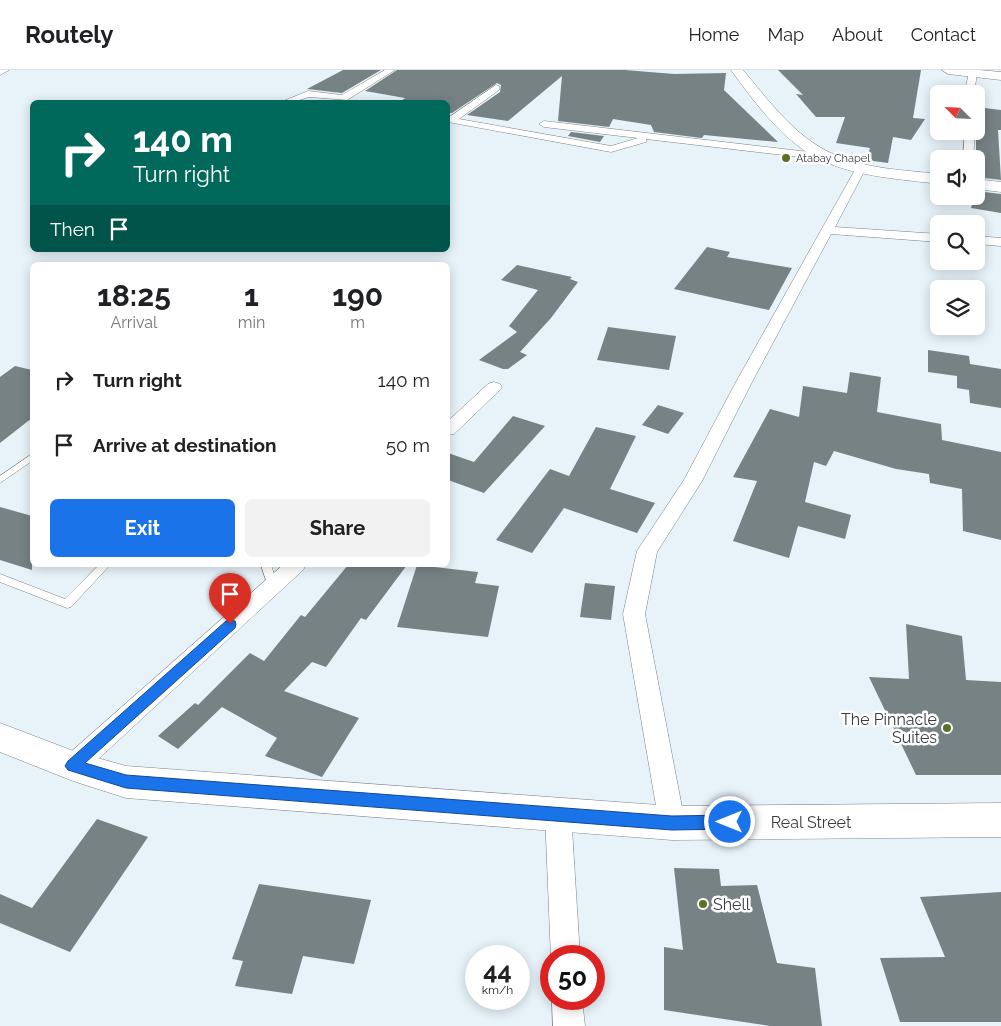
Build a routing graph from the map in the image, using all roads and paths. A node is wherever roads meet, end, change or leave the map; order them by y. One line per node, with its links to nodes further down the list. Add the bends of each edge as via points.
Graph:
1 (5, 70): 5 (street)
2 (392, 70): 10 (street, via 344,98 308,94)
3 (737, 70): 13 (main road, via 770,110 805,143)
4 (948, 70): 6 (main road)
5 (0, 72)
6 (973, 73): 7 (main road); 8 (street)
7 (1001, 76)
8 (971, 85)
9 (496, 88): 12 (street, via 451,120 611,149 640,140)
10 (292, 100)
11 (544, 124): 12 (street)
12 (667, 138): 13 (street)
13 (826, 157): 14 (main road)
14 (861, 168): 15 (main road); 18 (street)
15 (930, 178)
16 (985, 185): 17 (main road)
17 (1001, 188)
18 (827, 230): 19 (street); 34 (street, via 693,481 647,551 634,614)
19 (930, 237)
20 (985, 241): 21 (street)
21 (1001, 242)
22 (494, 388): 23 (street)
23 (450, 428)
24 (30, 458): 25 (lane)
25 (0, 480)
26 (103, 567): 29 (lane, via 67,604)
27 (291, 567): 28 (street)
28 (270, 575): 31 (street)
29 (0, 578)
30 (0, 737): 31 (main road, Real Street)
31 (73, 766): 32 (main road, Real Street, via 126,782)
32 (558, 814): 34 (main road, Real Street); 35 (street)
33 (1001, 820): 34 (main road, Real Street)
34 (672, 823)
35 (564, 945)
36 (568, 1010): 37 (street)
37 (569, 1026)

